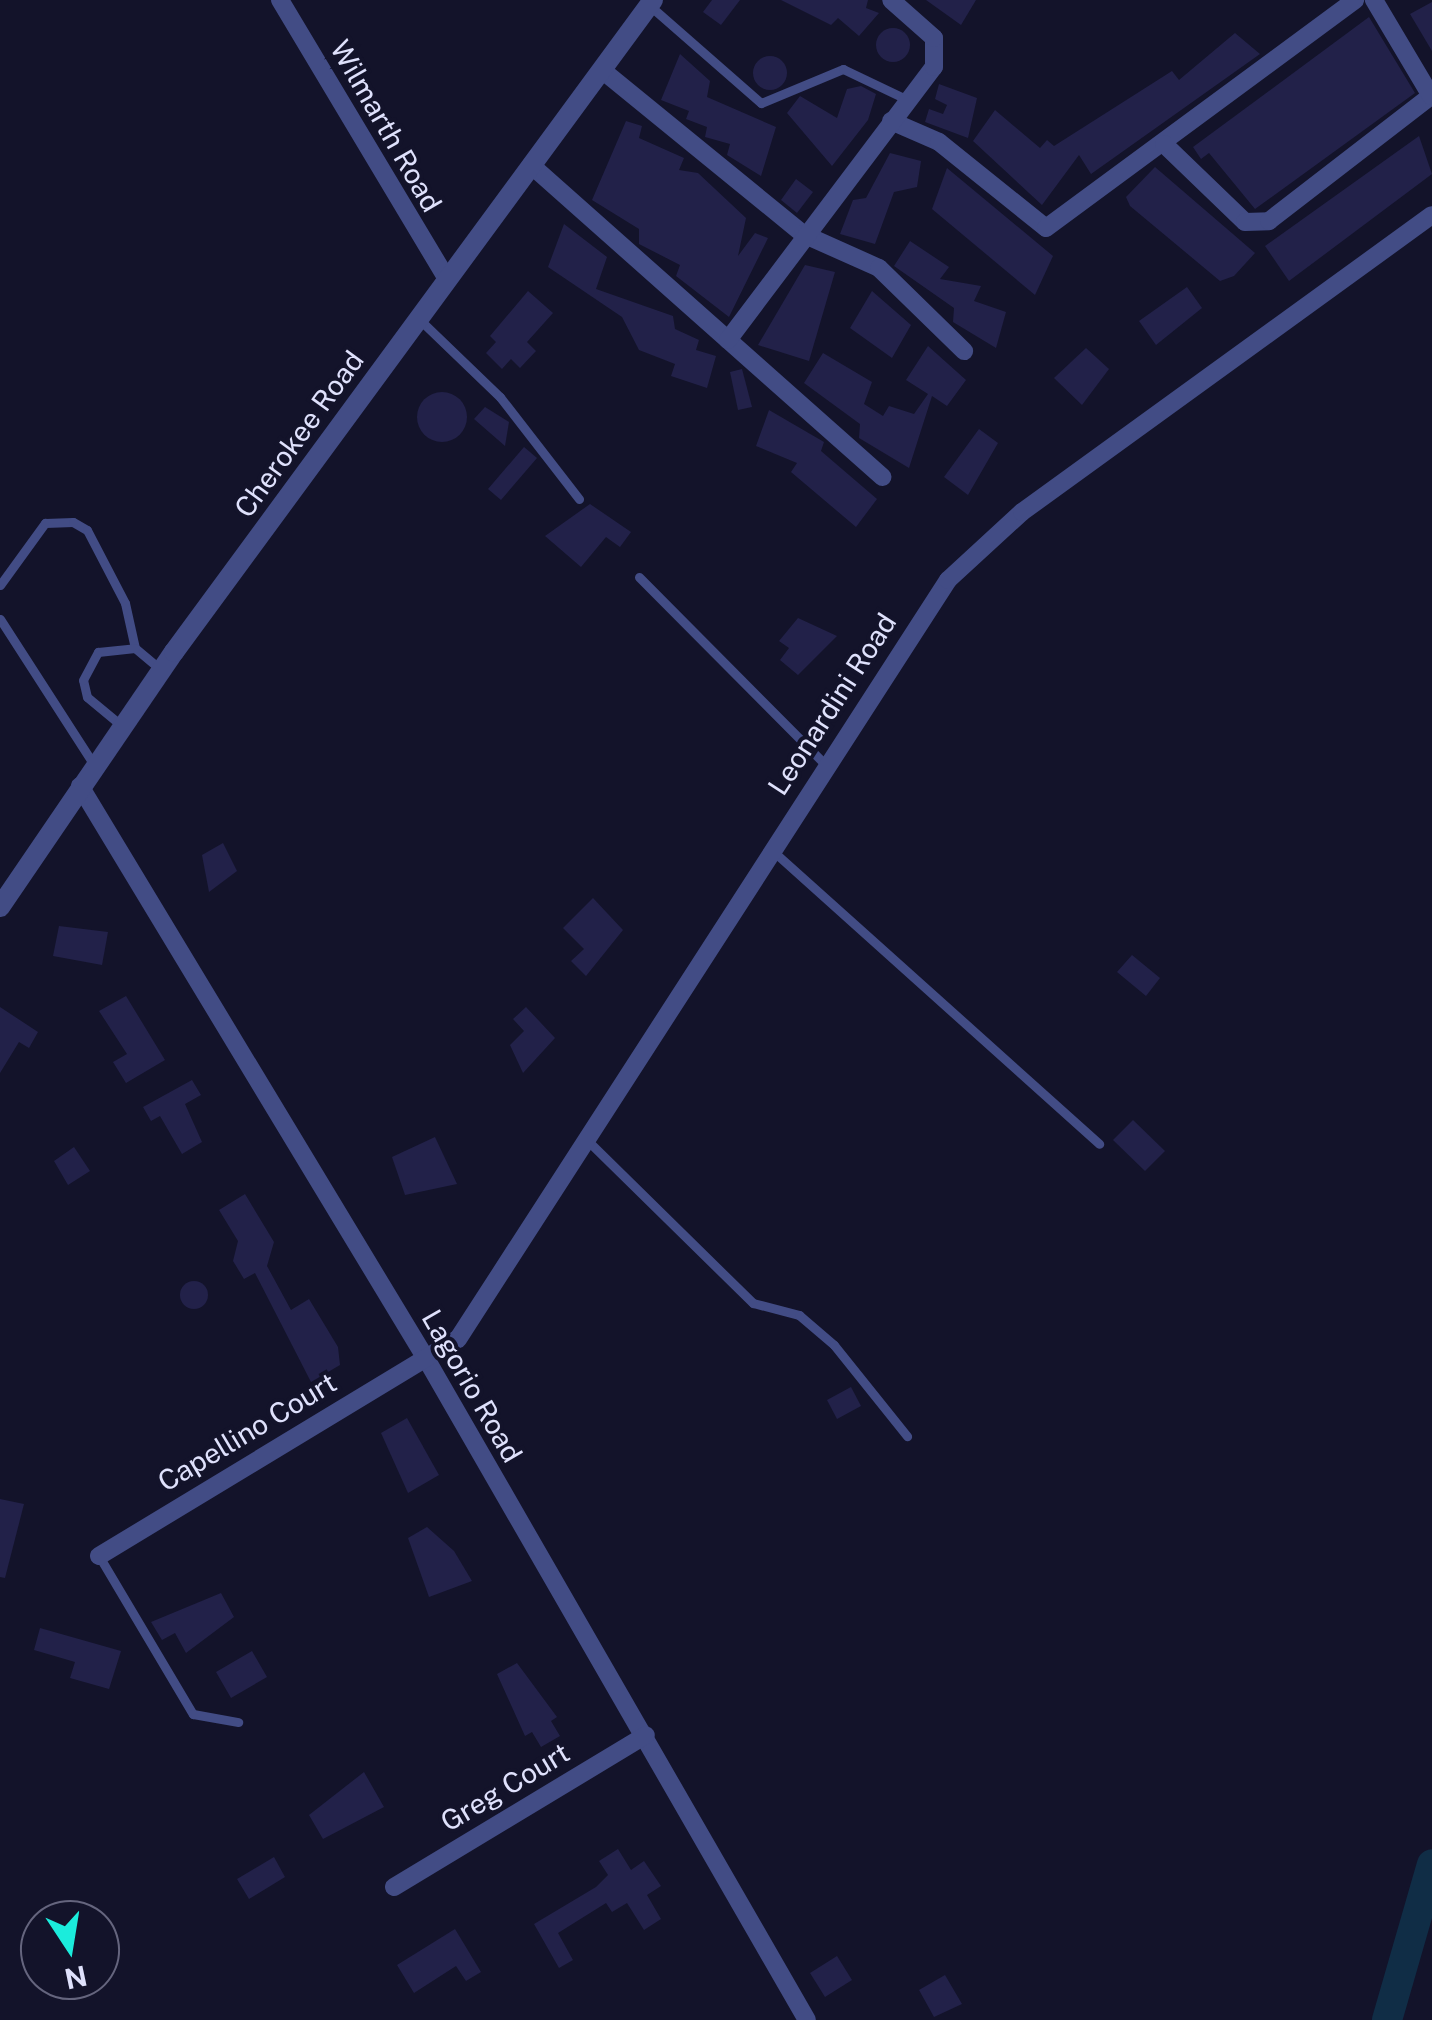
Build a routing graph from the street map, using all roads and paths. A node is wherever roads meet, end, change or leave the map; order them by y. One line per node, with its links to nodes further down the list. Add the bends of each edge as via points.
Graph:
1 (280, 0): 13 (street, Wilmarth Road)
2 (891, 0): 7 (street, via 938,47)
3 (1355, 0): 9 (street)
4 (1374, 0): 9 (street, via 1431,96 1284,210 1245,222)
5 (651, 3): 6 (street, Cherokee Road); 7 (lane, via 761,102 843,68)
6 (602, 70): 10 (street, Cherokee Road); 12 (street)
7 (908, 100): 8 (street)
8 (891, 122): 9 (street, via 938,142 1046,228); 12 (street)
9 (1164, 144)
10 (531, 165): 13 (street, Cherokee Road); 15 (street)
11 (1432, 215): 26 (street, Leonardini Road, via 984,544 948,580)
12 (803, 234): 15 (street); 16 (street, via 879,268)
13 (447, 278): 14 (street, Cherokee Road)
14 (418, 319): 18 (lane, via 500,398); 23 (street, Cherokee Road)
15 (728, 340): 17 (street)
16 (964, 351)
17 (882, 477)
18 (579, 499)
19 (639, 577): 26 (lane)
20 (0, 585): 22 (lane, via 45,523 72,522 87,530 125,602)
21 (0, 620): 25 (lane)
22 (135, 648): 23 (lane); 24 (lane, via 98,652 83,680 88,697)
23 (161, 670): 24 (street, Cherokee Road)
24 (122, 726): 25 (street, Cherokee Road)
25 (94, 765): 27 (street, Cherokee Road)
26 (826, 765): 28 (street, Leonardini Road)
27 (80, 786): 29 (street, Cherokee Road); 32 (street, Lagorio Road)
28 (772, 849): 30 (street, Leonardini Road); 31 (lane)
29 (0, 907)
30 (588, 1140): 32 (street, Leonardini Road, via 458,1338); 33 (lane, via 753,1302 799,1315 834,1344)
31 (1099, 1144)
32 (428, 1362): 34 (street, Capellino Court); 36 (street, Lagorio Road)
33 (907, 1436)
34 (98, 1556): 35 (lane, via 194,1714)
35 (238, 1722)
36 (646, 1735): 37 (street, Greg Court); 38 (street, Lagorio Road)
37 (394, 1887)
38 (807, 2020)

